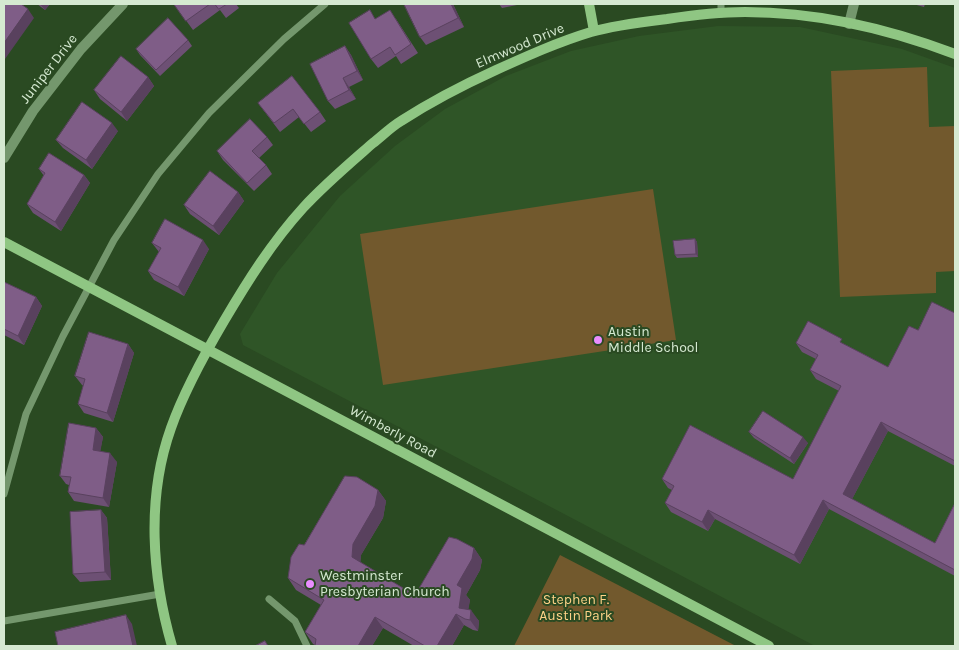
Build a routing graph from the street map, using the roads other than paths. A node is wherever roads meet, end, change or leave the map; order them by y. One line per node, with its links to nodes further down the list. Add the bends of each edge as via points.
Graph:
1 (123, 4): 9 (street, Juniper Drive, via 81,49 33,111)
2 (325, 4): 11 (lane, via 209,113 158,174 114,240)
3 (589, 4): 7 (main road)
4 (854, 4): 6 (street)
5 (721, 9): 6 (main road, Elmwood Drive); 7 (main road, Elmwood Drive)
6 (848, 24): 8 (main road, Elmwood Drive, via 913,38)
7 (594, 31): 12 (main road, Elmwood Drive, via 549,46 461,87 398,123 350,162 303,208 274,244)
8 (955, 54)
9 (4, 158)
10 (4, 242): 11 (main road, Wimberly Road)
11 (89, 287): 12 (main road, Wimberly Road); 13 (lane, via 26,414)
12 (208, 351): 14 (main road, Elmwood Drive, via 170,429 162,460 155,512 155,557); 19 (main road, Wimberly Road)
13 (4, 494)
14 (160, 594): 16 (lane); 17 (main road, Elmwood Drive)
15 (269, 599): 18 (lane, via 295,621)
16 (4, 621)
17 (172, 646)
18 (307, 646)
19 (769, 646)

